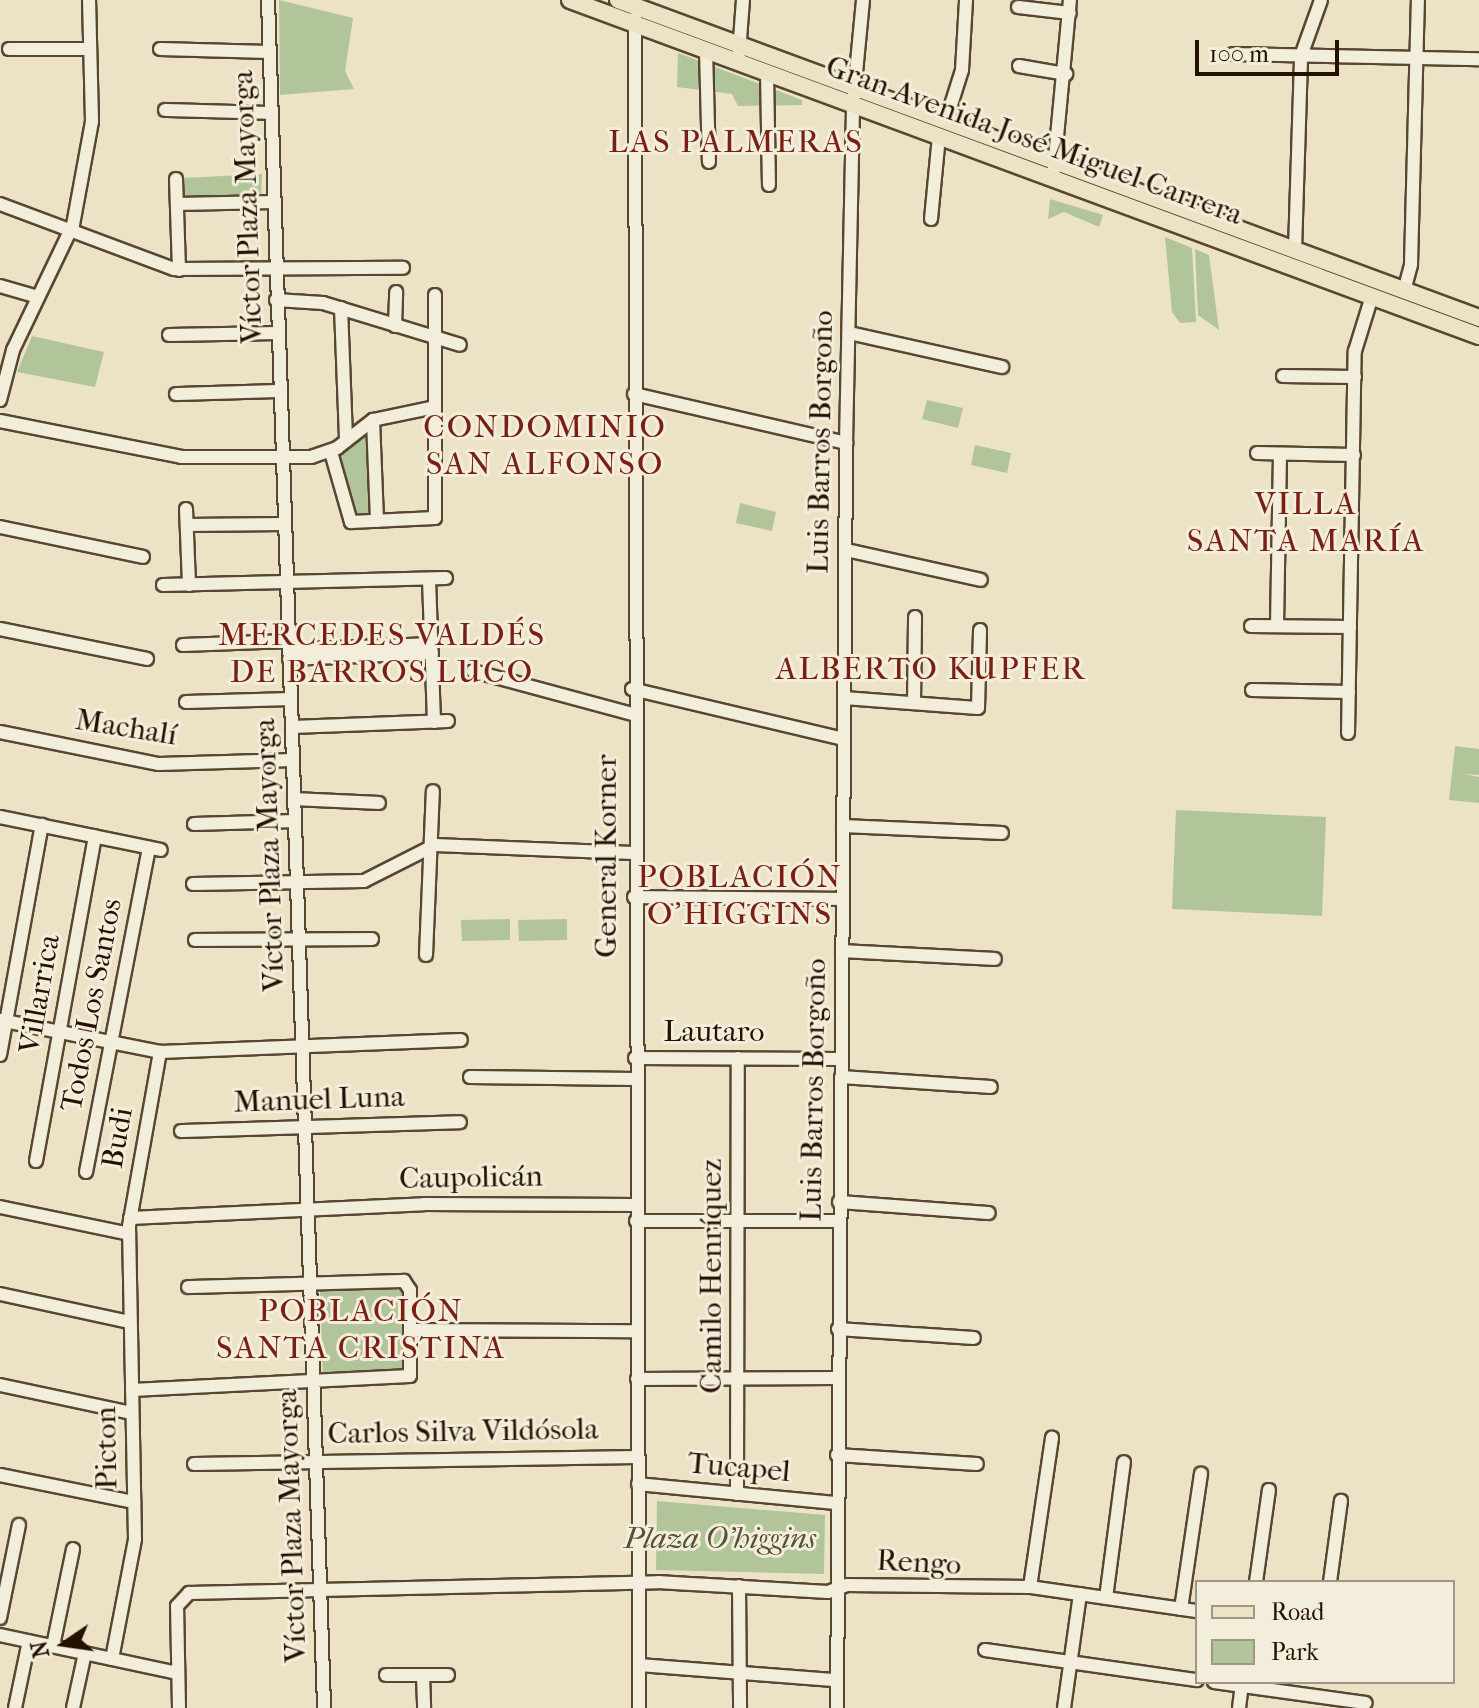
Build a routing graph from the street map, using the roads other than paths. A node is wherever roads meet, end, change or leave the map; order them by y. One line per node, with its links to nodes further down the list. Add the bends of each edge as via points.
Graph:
1 (89, 0): 14 (street)
2 (268, 0): 17 (street, Víctor Plaza Mayorga)
3 (570, 0): 12 (main road, Gran Avenida José Miguel Carrera)
4 (743, 0): 18 (street)
5 (863, 0): 26 (street, Luis Barros Borgoño)
6 (966, 0): 29 (street, via 962,70)
7 (1321, 0): 20 (street)
8 (1418, 0): 21 (street)
9 (626, 1): 12 (street, General Korner); 18 (main road, Gran Avenida José Miguel Carrera)
10 (1070, 6): 11 (street); 25 (street)
11 (1018, 7)
12 (637, 25): 16 (main road, Gran Avenida José Miguel Carrera); 64 (street, General Korner)
13 (9, 49): 14 (street)
14 (90, 49): 38 (street, via 90,137)
15 (160, 49): 17 (street)
16 (706, 50): 18 (main road, Gran Avenida José Miguel Carrera); 30 (street)
17 (269, 52): 28 (street, Víctor Plaza Mayorga)
18 (739, 54): 24 (main road, Gran Avenida José Miguel Carrera); 26 (main road, Gran Avenida José Miguel Carrera)
19 (1233, 54): 20 (street)
20 (1301, 56): 21 (street); 39 (street)
21 (1417, 58): 22 (street); 44 (street, via 1411,264)
22 (1479, 59)
23 (1019, 66): 25 (street)
24 (767, 72): 26 (main road, Gran Avenida José Miguel Carrera); 33 (street)
25 (1066, 74): 31 (street)
26 (856, 96): 29 (main road, Gran Avenida José Miguel Carrera); 54 (street, Luis Barros Borgoño)
27 (165, 110): 28 (street)
28 (271, 113): 34 (street, Víctor Plaza Mayorga)
29 (943, 128): 31 (main road, Gran Avenida José Miguel Carrera); 37 (street)
30 (709, 162)
31 (1056, 171): 39 (main road, Gran Avenida José Miguel Carrera); 48 (main road, Gran Avenida José Miguel Carrera)
32 (176, 179): 36 (street)
33 (769, 185)
34 (274, 202): 36 (street); 40 (street, Víctor Plaza Mayorga)
35 (0, 204): 38 (street)
36 (177, 204): 42 (street)
37 (931, 219)
38 (67, 230): 42 (street); 47 (street)
39 (1295, 250): 44 (main road, Gran Avenida José Miguel Carrera)
40 (275, 268): 41 (street); 42 (street); 49 (street, Víctor Plaza Mayorga)
41 (403, 268)
42 (179, 270)
43 (0, 286): 47 (street)
44 (1404, 291): 51 (main road, Gran Avenida José Miguel Carrera)
45 (396, 292): 52 (street)
46 (435, 295): 57 (street)
47 (36, 296): 65 (street)
48 (1372, 296): 56 (main road, Gran Avenida José Miguel Carrera); 61 (street, via 1357,340)
49 (276, 300): 50 (street); 53 (street, Víctor Plaza Mayorga)
50 (341, 308): 52 (street); 69 (street)
51 (1479, 318)
52 (395, 326): 57 (street)
53 (278, 333): 55 (street); 62 (street, Víctor Plaza Mayorga)
54 (849, 333): 59 (street); 70 (street, Luis Barros Borgoño)
55 (169, 335)
56 (1479, 336)
57 (433, 337): 58 (street); 66 (street)
58 (460, 345)
59 (1002, 367)
60 (1283, 376): 61 (street)
61 (1355, 377): 74 (street)
62 (280, 391): 63 (street); 75 (street, Víctor Plaza Mayorga)
63 (176, 394)
64 (634, 394): 70 (street); 100 (street, General Korner)
65 (0, 400)
66 (430, 408): 67 (street); 77 (street, via 435,518)
67 (373, 420): 69 (street); 77 (street)
68 (0, 421): 75 (street, via 169,455)
69 (346, 441): 71 (street)
70 (846, 443): 81 (street, Luis Barros Borgoño)
71 (331, 452): 75 (street); 77 (street, via 351,522)
72 (1257, 453): 73 (street)
73 (1280, 454): 74 (street); 91 (street)
74 (1354, 455): 92 (street)
75 (282, 458): 78 (street, Víctor Plaza Mayorga)
76 (186, 509): 79 (street)
77 (377, 521)
78 (284, 524): 79 (street); 86 (street, Víctor Plaza Mayorga)
79 (187, 525): 88 (street)
80 (0, 527): 82 (street)
81 (846, 550): 85 (street); 103 (street, Luis Barros Borgoño)
82 (143, 557)
83 (446, 578): 84 (street)
84 (429, 579): 86 (street); 96 (street)
85 (981, 580)
86 (286, 584): 88 (street); 97 (street, Víctor Plaza Mayorga)
87 (163, 585): 88 (street)
88 (189, 585)
89 (915, 617): 106 (street)
90 (1251, 626): 91 (street)
91 (1277, 626): 92 (street)
92 (1350, 627): 102 (street)
93 (0, 629): 98 (street)
94 (980, 630): 106 (street, via 978,708)
95 (183, 645): 97 (street)
96 (432, 649): 97 (street); 109 (street)
97 (289, 650): 104 (street, Víctor Plaza Mayorga)
98 (147, 659)
99 (473, 671): 107 (street)
100 (632, 689): 107 (street, General Korner); 113 (street)
101 (1252, 690): 102 (street)
102 (1349, 692): 112 (street)
103 (844, 698): 106 (street); 113 (street, Luis Barros Borgoño)
104 (291, 699): 105 (street); 110 (street, Víctor Plaza Mayorga)
105 (186, 702)
106 (914, 703)
107 (632, 714): 126 (street, General Korner)
108 (448, 721): 109 (street)
109 (434, 722): 110 (street)
110 (292, 727): 114 (street, Víctor Plaza Mayorga)
111 (0, 732): 114 (street, Machalí, via 159,764)
112 (1348, 733)
113 (844, 739): 122 (street, Luis Barros Borgoño)
114 (293, 760): 116 (street, Víctor Plaza Mayorga)
115 (433, 791): 125 (street)
116 (294, 799): 117 (street); 119 (street, Víctor Plaza Mayorga)
117 (379, 803)
118 (0, 817): 121 (street)
119 (295, 821): 120 (street); 127 (street, Víctor Plaza Mayorga)
120 (194, 824)
121 (42, 825): 124 (street); 137 (street)
122 (843, 826): 123 (street); 130 (street, Luis Barros Borgoño)
123 (1002, 833)
124 (95, 836): 138 (street, Villarrica); 140 (street, Todos Los Santos, via 155,849)
125 (431, 845): 126 (street); 127 (street, via 372,879); 135 (street)
126 (633, 853): 129 (street, General Korner)
127 (297, 880): 128 (street); 131 (street, Víctor Plaza Mayorga)
128 (193, 884)
129 (634, 897): 130 (street); 144 (street, General Korner)
130 (843, 899): 134 (street, Luis Barros Borgoño)
131 (299, 937): 132 (street); 133 (street); 141 (street, Víctor Plaza Mayorga)
132 (372, 939)
133 (195, 940)
134 (842, 951): 136 (street); 146 (street, Luis Barros Borgoño)
135 (426, 955)
136 (995, 959)
137 (3, 1020): 138 (street); 143 (street)
138 (59, 1032): 140 (street); 154 (street, Villarrica)
139 (461, 1040): 141 (street)
140 (111, 1042): 142 (street); 155 (street, Todos Los Santos)
141 (302, 1044): 142 (street); 152 (street, Víctor Plaza Mayorga)
142 (160, 1052): 161 (street, Budi)
143 (0, 1055)
144 (635, 1058): 145 (street, Lautaro); 149 (street, General Korner)
145 (738, 1058): 146 (street, Lautaro); 163 (street, Camilo Henríquez)
146 (841, 1059): 148 (street, Luis Barros Borgoño)
147 (470, 1077): 149 (street, Lautaro)
148 (841, 1077): 150 (street); 156 (street, Luis Barros Borgoño)
149 (635, 1079): 157 (street, General Korner)
150 (991, 1087)
151 (460, 1122): 152 (street, Manuel Luna)
152 (305, 1126): 153 (street, Manuel Luna); 159 (street, Víctor Plaza Mayorga)
153 (181, 1131)
154 (36, 1161)
155 (86, 1172)
156 (839, 1202): 160 (street); 164 (street, Luis Barros Borgoño)
157 (636, 1205): 159 (street, Caupolicán); 162 (street, General Korner)
158 (0, 1207): 165 (street)
159 (307, 1208): 161 (street, Caupolicán); 166 (street, Víctor Plaza Mayorga)
160 (989, 1213)
161 (130, 1218): 165 (street, Budi)
162 (636, 1221): 163 (street); 172 (street, General Korner)
163 (738, 1221): 164 (street); 176 (street, Camilo Henríquez)
164 (839, 1221): 170 (street, Luis Barros Borgoño)
165 (129, 1234): 169 (street, Picton)
166 (310, 1283): 167 (street); 171 (street, via 407,1283); 177 (street, Víctor Plaza Mayorga)
167 (188, 1287)
168 (0, 1294): 169 (street)
169 (130, 1322): 179 (street, Picton)
170 (838, 1329): 173 (street); 174 (street, Luis Barros Borgoño)
171 (411, 1330): 172 (street); 177 (street, via 409,1378)
172 (637, 1331): 175 (street, General Korner)
173 (974, 1338)
174 (837, 1378): 176 (street); 182 (street, Luis Barros Borgoño)
175 (637, 1379): 176 (street); 183 (street, General Korner)
176 (737, 1379): 192 (street, Camilo Henríquez)
177 (313, 1384): 179 (street); 184 (street, Víctor Plaza Mayorga)
178 (0, 1385): 180 (street)
179 (132, 1390): 180 (street, Picton)
180 (132, 1413): 194 (street, Picton)
181 (1052, 1438): 202 (street)
182 (837, 1455): 187 (street); 195 (street, Luis Barros Borgoño)
183 (637, 1457): 184 (street, Carlos Silva Vildósola); 190 (street, General Korner)
184 (315, 1459): 186 (street, Carlos Silva Vildósola); 203 (street, Víctor Plaza Mayorga)
185 (1124, 1462): 206 (street)
186 (194, 1464)
187 (977, 1464)
188 (1201, 1473): 207 (street)
189 (0, 1475): 194 (street)
190 (638, 1484): 192 (street, Tucapel); 200 (street, General Korner)
191 (1269, 1490): 198 (street)
192 (737, 1494): 195 (street, Tucapel)
193 (1341, 1501): 199 (street)
194 (134, 1502): 215 (street, Picton, via 134,1545)
195 (837, 1503): 204 (street, Luis Barros Borgoño)
196 (19, 1525): 209 (street)
197 (73, 1549): 212 (street)
198 (1256, 1580)
199 (1330, 1580)
200 (638, 1584): 201 (street, Rengo); 203 (street, Rengo); 217 (street, General Korner)
201 (739, 1586): 204 (street, Rengo); 219 (street)
202 (1030, 1587): 204 (street, Rengo); 205 (street, Rengo)
203 (319, 1588): 218 (street, Rengo, via 182,1597); 230 (street, Víctor Plaza Mayorga)
204 (835, 1590): 223 (street, Luis Barros Borgoño)
205 (1080, 1594): 206 (street, Rengo); 216 (street)
206 (1106, 1598): 207 (street, Rengo)
207 (1181, 1609): 208 (street, Rengo)
208 (1195, 1611)
209 (0, 1618)
210 (0, 1635): 211 (street)
211 (29, 1641): 212 (street); 227 (street)
212 (53, 1646): 214 (street)
213 (985, 1650): 216 (street)
214 (85, 1653): 215 (street); 228 (street)
215 (112, 1659): 218 (street)
216 (1070, 1662): 224 (street); 236 (street)
217 (639, 1665): 219 (street); 232 (street, General Korner)
218 (178, 1673): 229 (street)
219 (740, 1673): 223 (street); 233 (street)
220 (386, 1675): 221 (street)
221 (423, 1675): 222 (street); 231 (street)
222 (448, 1675)
223 (836, 1680): 234 (street, Luis Barros Borgoño)
224 (1195, 1680)
225 (1242, 1684): 226 (street); 237 (street)
226 (1366, 1703)
227 (15, 1708)
228 (73, 1708)
229 (179, 1708)
230 (324, 1708)
231 (424, 1708)
232 (639, 1708)
233 (740, 1708)
234 (837, 1708): 235 (street)
235 (849, 1708)
236 (1064, 1708)
237 (1239, 1708)

